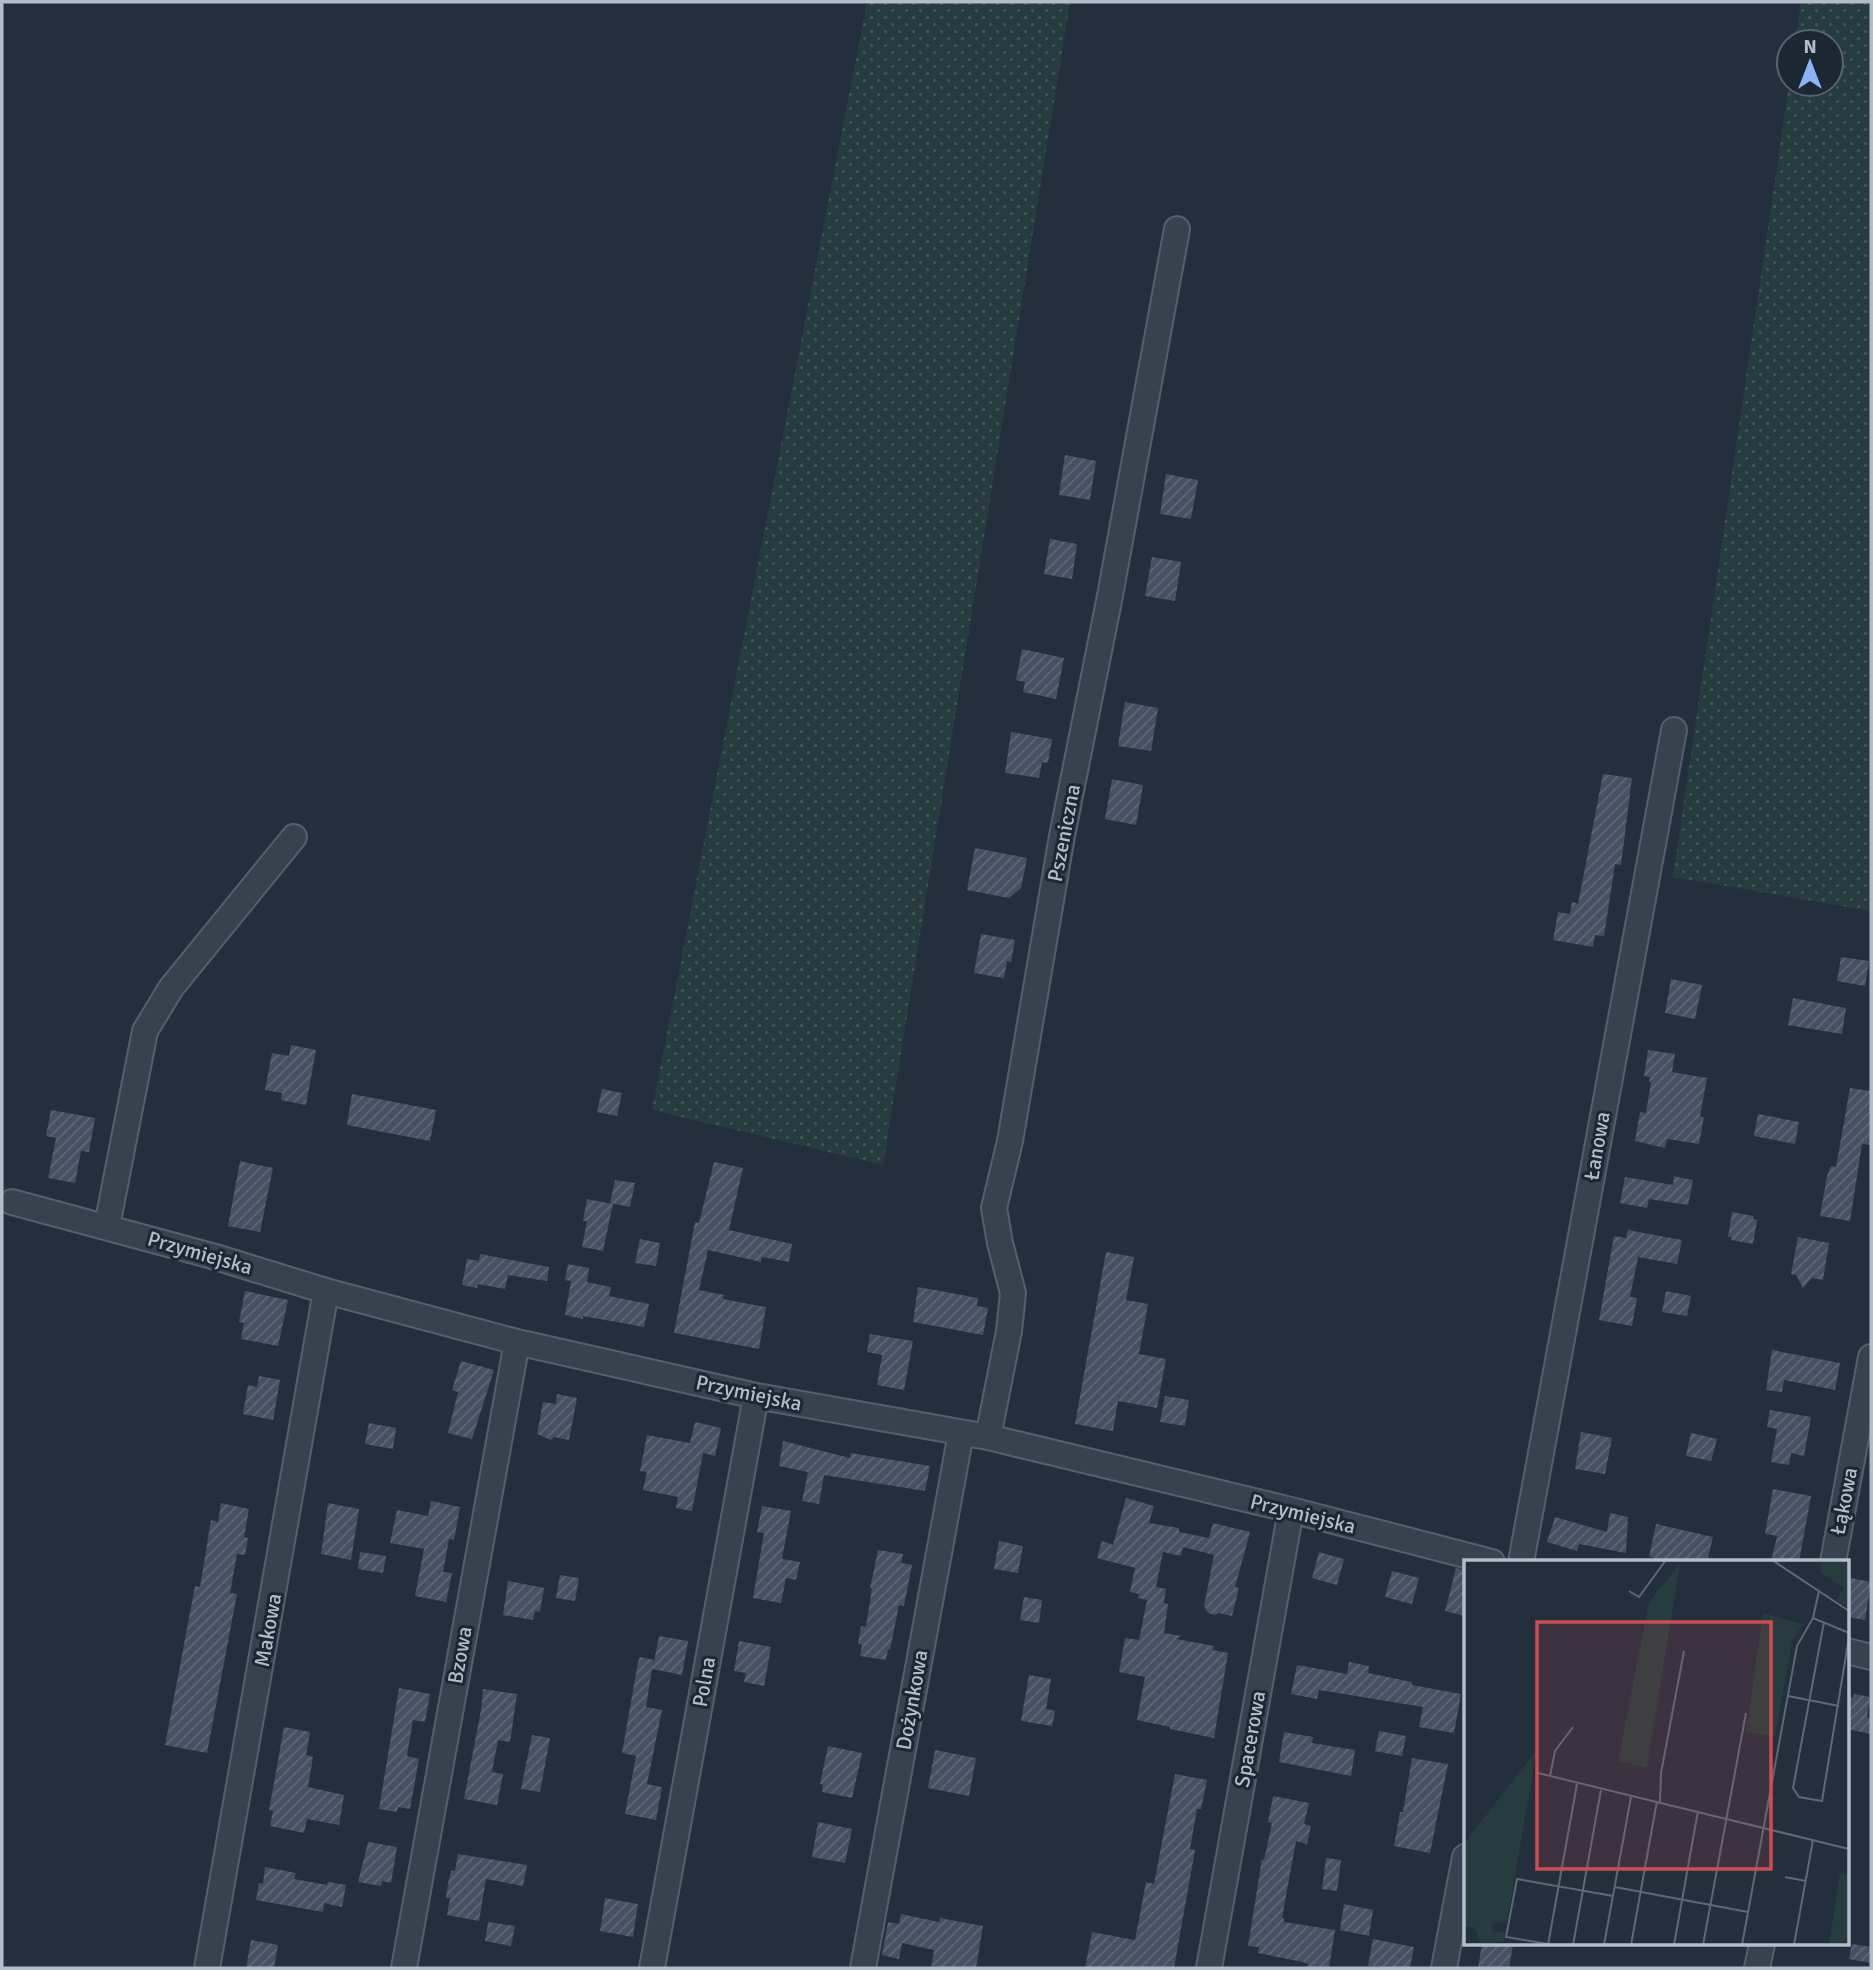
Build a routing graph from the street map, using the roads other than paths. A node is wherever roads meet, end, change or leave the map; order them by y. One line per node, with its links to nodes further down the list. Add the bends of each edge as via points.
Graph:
1 (1177, 229): 11 (street, Pszeniczna, via 994,1208 1013,1293)
2 (1674, 730): 14 (street, Łanowa)
3 (294, 837): 5 (street, via 171,988 145,1031)
4 (12, 1202): 5 (street, Przymiejska)
5 (107, 1226): 6 (street, Przymiejska)
6 (326, 1292): 7 (street, Przymiejska); 20 (street, Makowa)
7 (517, 1342): 9 (street, Przymiejska); 21 (street, Bzowa)
8 (1871, 1357): 15 (street, Łąkowa)
9 (756, 1396): 10 (street, Przymiejska); 22 (street, Polna)
10 (961, 1433): 11 (street, Przymiejska); 23 (street, Dożynkowa)
11 (988, 1437): 12 (street, Przymiejska)
12 (1291, 1510): 13 (street, Przymiejska); 24 (street, Spacerowa)
13 (1484, 1560)
14 (1521, 1560)
15 (1833, 1560)
16 (1848, 1651): 17 (street)
17 (1871, 1657)
18 (1464, 1862): 25 (street)
19 (1762, 1946): 26 (street)
20 (207, 1968)
21 (404, 1968)
22 (652, 1968)
23 (863, 1968)
24 (1209, 1968)
25 (1444, 1968)
26 (1757, 1968)

